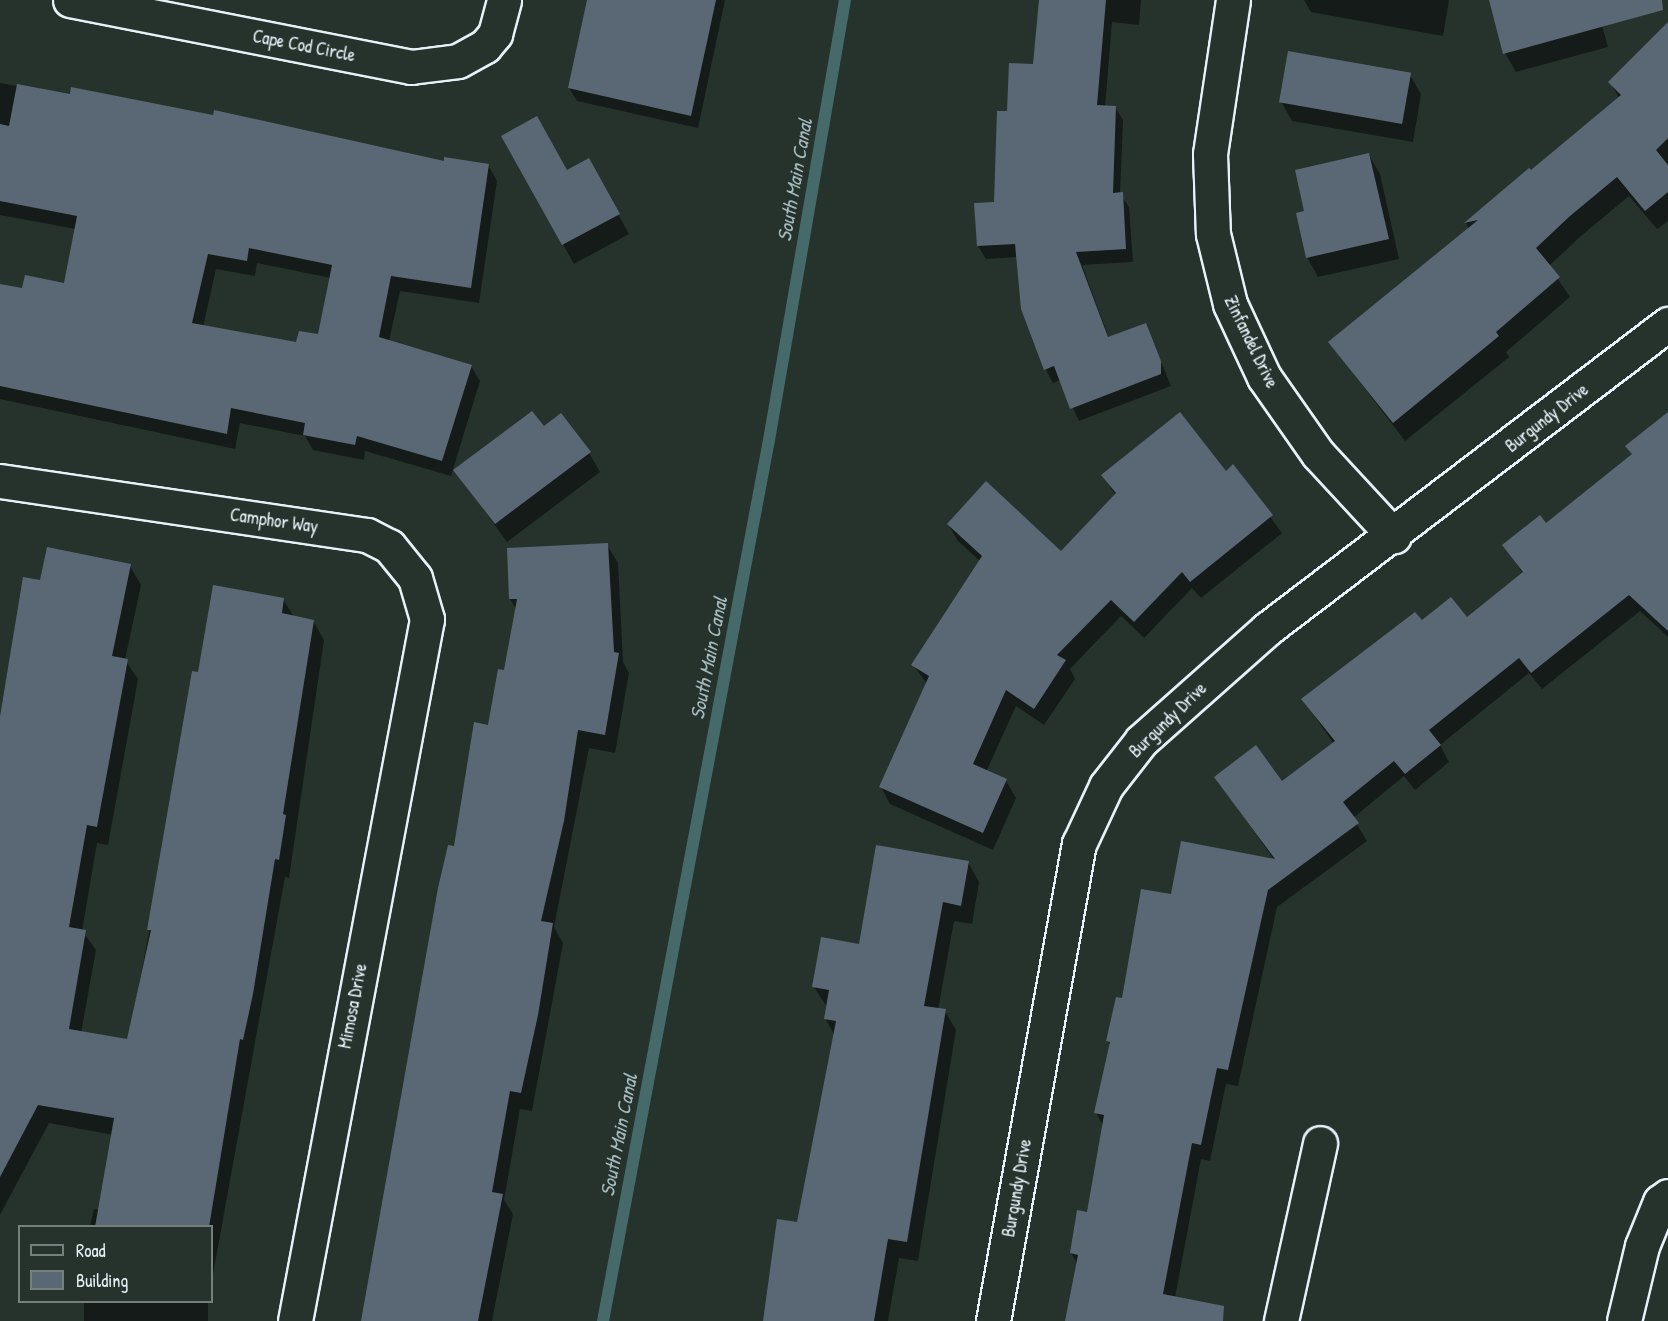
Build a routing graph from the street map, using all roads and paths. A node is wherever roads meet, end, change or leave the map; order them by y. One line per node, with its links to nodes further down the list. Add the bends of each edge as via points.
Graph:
1 (70, 0): 2 (street, Cape Cod Circle, via 411,67 458,61 485,46 495,34)
2 (504, 0)
3 (1233, 0): 6 (street, Zinfandel Drive, via 1210,154 1213,234 1230,304 1264,377 1311,444)
4 (1668, 324): 6 (street, Burgundy Drive)
5 (0, 481): 7 (street, Camphor Way, via 367,535 389,546 416,578 427,619)
6 (1394, 536): 11 (street, Burgundy Drive, via 1267,629 1141,741 1106,786 1079,844)
7 (413, 692): 10 (street, Mimosa Drive)
8 (1320, 1143): 12 (street)
9 (1668, 1196): 13 (street, via 1660,1202 1642,1246)
10 (295, 1321)
11 (993, 1321)
12 (1281, 1321)
13 (1624, 1321)

